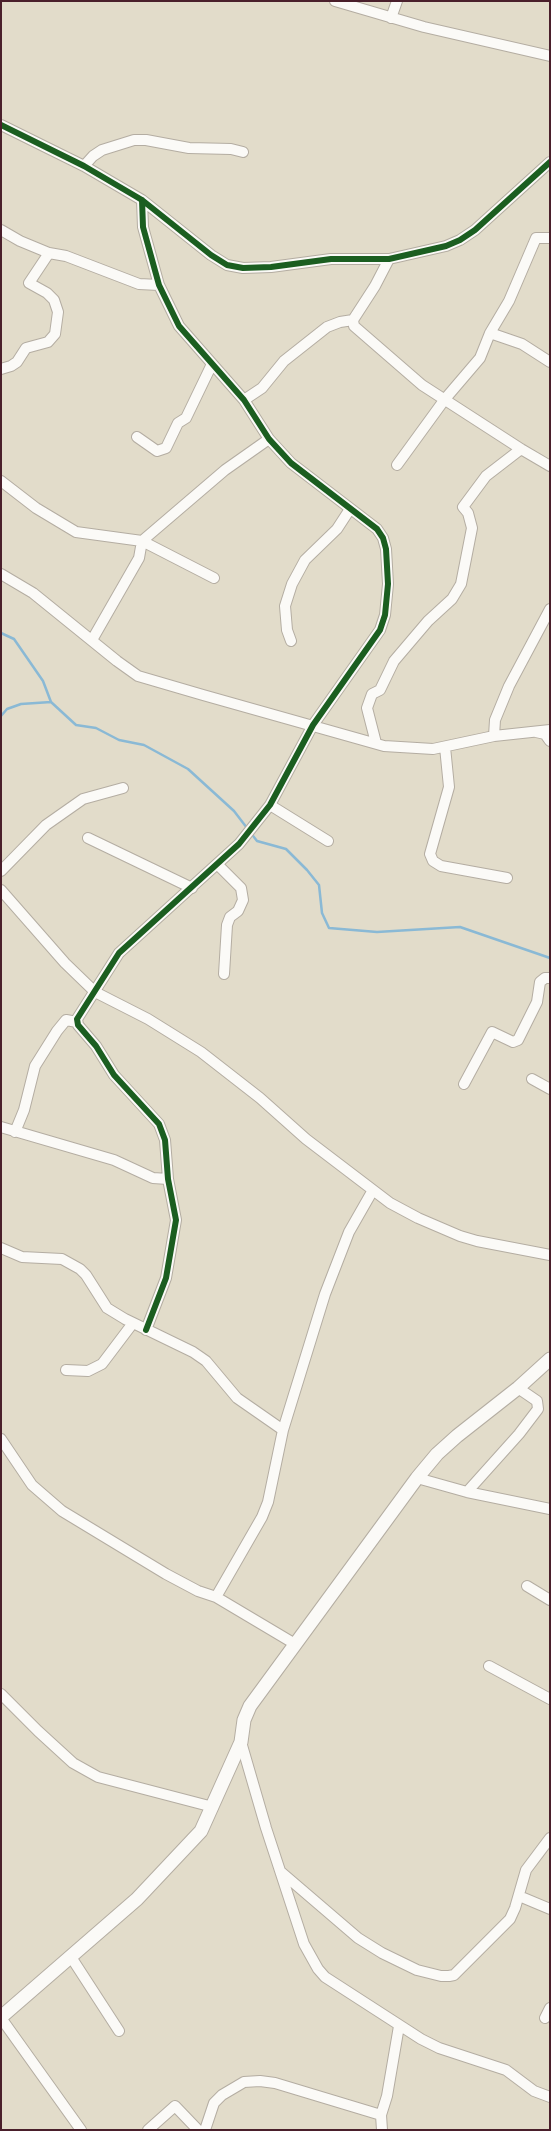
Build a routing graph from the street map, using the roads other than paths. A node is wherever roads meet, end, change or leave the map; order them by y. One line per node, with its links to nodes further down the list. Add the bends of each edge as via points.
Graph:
1 (335, 1): 3 (street)
2 (397, 1): 3 (street)
3 (391, 18): 4 (street)
4 (550, 56)
5 (1, 125): 8 (street)
6 (243, 152): 8 (street, via 134,140 102,150)
7 (550, 162): 13 (street, via 460,240)
8 (84, 166): 9 (street)
9 (142, 200): 13 (street, via 227,265 243,268 331,259); 14 (street, via 143,227)
10 (1, 230): 12 (street)
11 (550, 238): 16 (street, via 536,238 532,243 509,301)
12 (49, 254): 14 (street, via 66,256 138,284); 19 (street, via 30,283 54,300 58,312 55,334 48,342 26,348 17,362)
13 (389, 259): 15 (street)
14 (159, 285): 18 (street, via 179,326)
15 (353, 320): 20 (street, via 356,329 377,344 422,385); 21 (street, via 328,327 284,361 262,388)
16 (490, 333): 17 (street, via 522,344); 20 (street, via 480,358)
17 (550, 362)
18 (212, 364): 21 (street); 22 (street, via 186,418 178,423 166,448 158,452)
19 (1, 369)
20 (445, 399): 24 (street); 25 (street)
21 (244, 400): 23 (street)
22 (137, 438)
23 (269, 439): 28 (street, via 291,462); 29 (street, via 225,470)
24 (521, 449): 26 (street); 40 (street, via 486,476 463,507 468,513 472,528 461,584 452,599 428,621 394,661 380,690 372,694 366,708)
25 (397, 465)
26 (550, 466)
27 (1, 481): 29 (street, via 36,508 76,532)
28 (350, 509): 34 (street, via 337,529 305,560 292,584 285,606 287,630); 35 (street, via 377,529 383,538 388,584 385,614 380,630)
29 (142, 541): 31 (street); 33 (street, via 139,558)
30 (1, 574): 33 (street, via 33,593)
31 (214, 578)
32 (550, 609): 38 (street, via 509,686 495,720)
33 (92, 640): 35 (street, via 138,676)
34 (291, 641)
35 (313, 725): 40 (street); 43 (street)
36 (550, 730): 37 (street)
37 (534, 731): 38 (street); 39 (street, via 545,734)
38 (494, 736): 41 (street)
39 (550, 741)
40 (376, 743): 41 (street, via 423,749)
41 (446, 747): 48 (street, via 449,787 430,854 433,861 441,866)
42 (123, 788): 47 (street, via 83,799 46,825)
43 (270, 805): 45 (street); 46 (street, via 239,844)
44 (88, 838): 49 (street)
45 (328, 841)
46 (218, 865): 49 (street); 51 (street, via 241,888 243,900 227,925)
47 (1, 871)
48 (507, 878)
49 (192, 888): 53 (street, via 119,953)
50 (1, 890): 53 (street, via 65,964)
51 (224, 974)
52 (550, 978): 56 (street, via 540,982 538,1002 518,1040 513,1042 492,1032)
53 (95, 992): 54 (street); 61 (street, via 148,1019 201,1052 260,1098 306,1139)
54 (77, 1022): 59 (street, via 66,1020 35,1066 24,1110); 60 (street, via 114,1075 159,1124 165,1140)
55 (532, 1079): 57 (street)
56 (464, 1084)
57 (550, 1089)
58 (1, 1127): 59 (street)
59 (15, 1132): 60 (street, via 114,1160 153,1178)
60 (168, 1179): 65 (street, via 176,1220 173,1241 166,1278)
61 (373, 1190): 63 (street, via 390,1203 418,1218 460,1236); 69 (street, via 338,1257)
62 (1, 1248): 64 (street, via 22,1257 51,1258 71,1263 86,1275 107,1308)
63 (550, 1255)
64 (132, 1323): 65 (street); 67 (street, via 102,1364 88,1371)
65 (146, 1330): 69 (street, via 193,1352 206,1361 237,1398)
66 (550, 1359): 68 (main road)
67 (66, 1370)
68 (518, 1388): 71 (main road, via 457,1436 437,1454); 72 (street, via 537,1401 538,1409)
69 (283, 1430): 75 (street, via 268,1502 262,1518)
70 (1, 1439): 75 (street, via 32,1485 62,1511 166,1574 198,1591)
71 (417, 1478): 72 (street); 77 (main road)
72 (467, 1492): 73 (street)
73 (550, 1508)
74 (527, 1586): 76 (street)
75 (216, 1597): 77 (street)
76 (550, 1600)
77 (295, 1644): 81 (main road, via 250,1706 244,1720)
78 (489, 1666): 80 (street)
79 (1, 1694): 82 (street, via 73,1763 98,1777)
80 (550, 1699)
81 (241, 1742): 82 (main road); 84 (street)
82 (213, 1807): 87 (main road, via 201,1831 169,1866 137,1899)
83 (550, 1838): 85 (street, via 526,1870)
84 (281, 1872): 85 (street, via 358,1938 417,1970 441,1976 454,1975 504,1926 513,1914); 91 (street, via 304,1944 318,1968 325,1977)
85 (519, 1896): 86 (street)
86 (550, 1909)
87 (71, 1957): 89 (main road); 92 (street)
88 (550, 2008): 90 (street)
89 (1, 2018): 95 (street)
90 (545, 2018)
91 (399, 2026): 93 (street, via 439,2048 506,2070 528,2087); 94 (street, via 387,2096)
92 (119, 2031)
93 (550, 2097)
94 (381, 2115): 98 (street, via 275,2083 244,2082 214,2103); 99 (street)
95 (82, 2130)
96 (148, 2130): 97 (street, via 176,2106)
97 (198, 2130)
98 (205, 2130)
99 (382, 2130)

